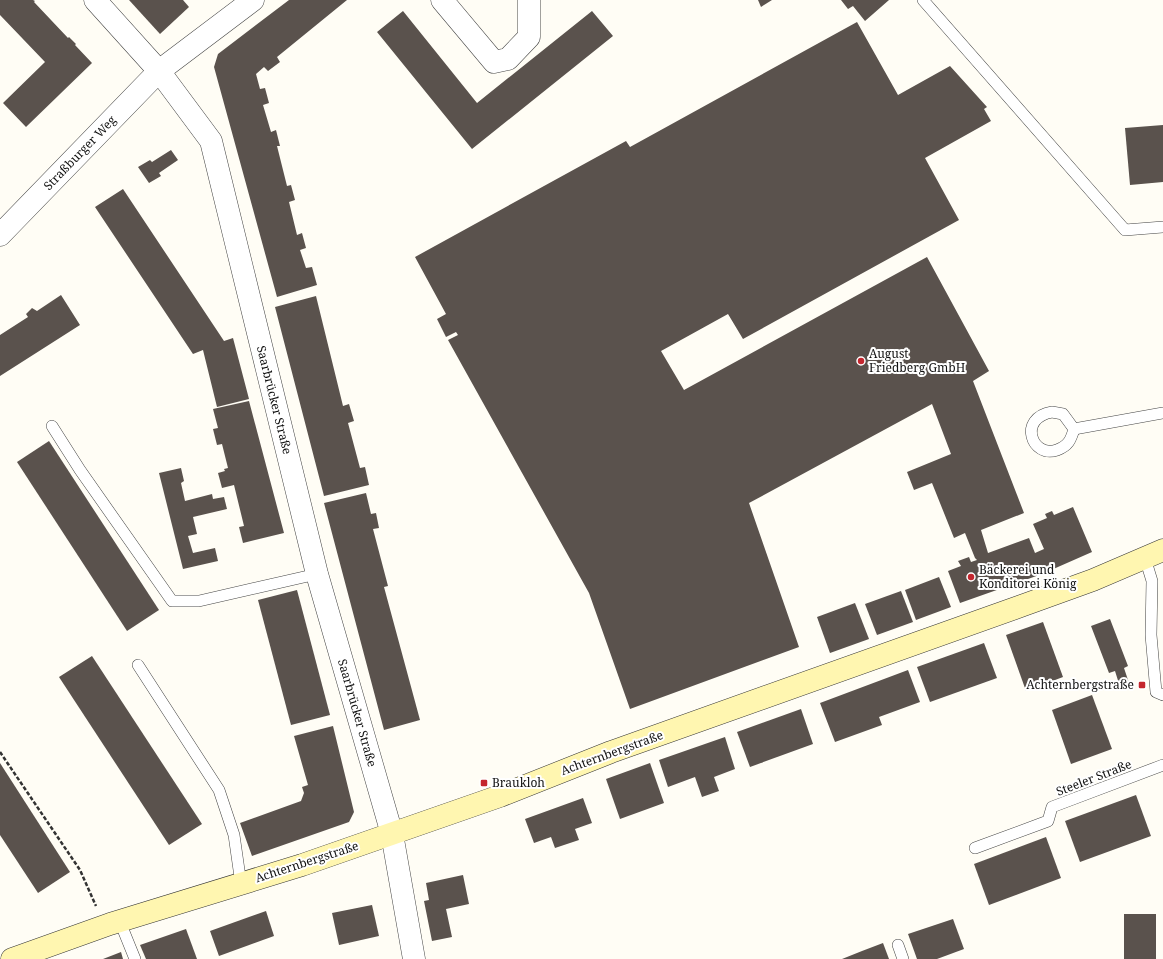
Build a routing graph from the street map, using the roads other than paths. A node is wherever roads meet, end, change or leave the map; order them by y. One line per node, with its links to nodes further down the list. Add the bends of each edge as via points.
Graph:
1 (95, 0): 6 (street, Saarbrücker Straße)
2 (253, 0): 6 (street, Straßburger Weg)
3 (529, 0): 5 (street, via 529,37 508,59 494,62)
4 (923, 0): 7 (lane, via 1124,230)
5 (445, 1)
6 (160, 71): 8 (street, Straßburger Weg); 13 (street, Saarbrücker Straße, via 211,141)
7 (1163, 227)
8 (0, 234)
9 (1163, 412): 11 (lane)
10 (52, 426): 13 (lane, via 172,601 199,601)
11 (1074, 429)
12 (1154, 554): 15 (lane, via 1151,635 1156,692); 17 (street, Achternbergstraße, via 1092,580 611,752 500,796)
13 (317, 574): 17 (street, Saarbrücker Straße)
14 (138, 664): 19 (lane, via 219,790 234,835)
15 (1163, 695)
16 (1163, 765): 18 (lane, Steeler Straße, via 1052,807 1048,821)
17 (392, 834): 19 (street, Achternbergstraße); 24 (street)
18 (975, 848)
19 (241, 884): 20 (street, Achternbergstraße)
20 (113, 924): 22 (street, Achternbergstraße); 23 (lane)
21 (898, 945): 25 (lane)
22 (12, 959)
23 (135, 959)
24 (414, 959)
25 (903, 959)

